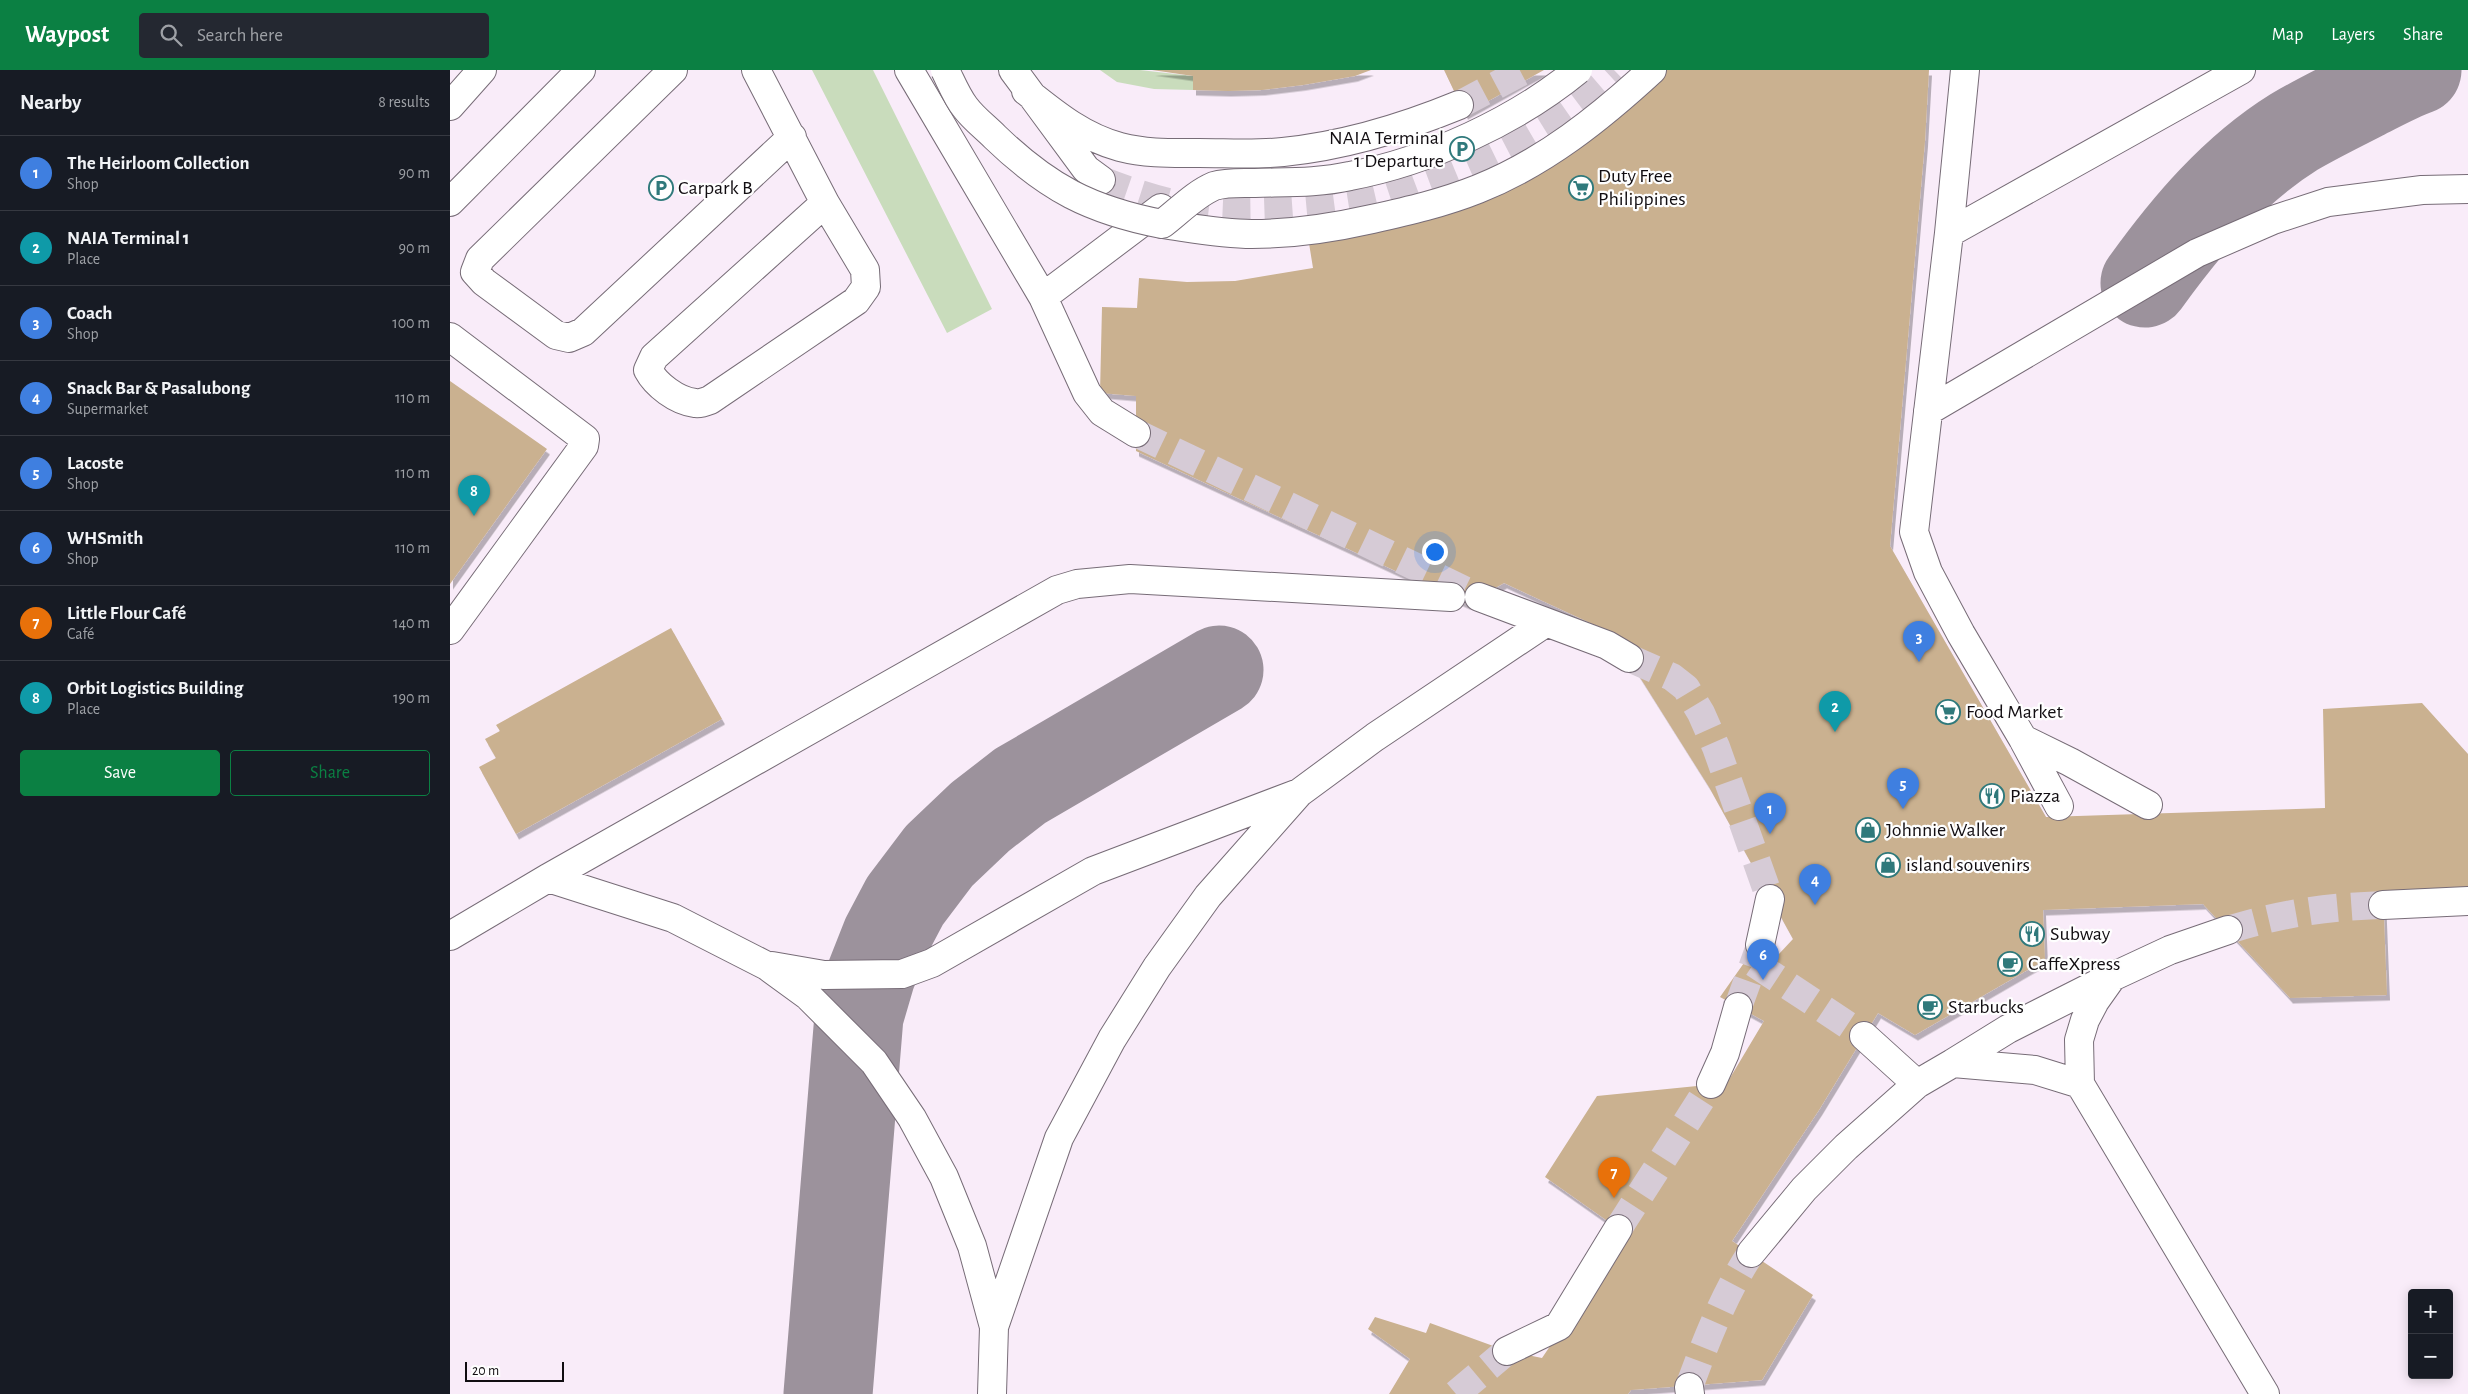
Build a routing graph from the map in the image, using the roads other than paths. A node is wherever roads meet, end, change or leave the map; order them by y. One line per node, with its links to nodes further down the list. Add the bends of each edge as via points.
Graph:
1 (482, 70): 13 (street)
2 (581, 70): 17 (street)
3 (673, 70): 14 (street, via 480,259 475,272 484,282 556,335 569,338 583,332)
4 (756, 70): 14 (street)
5 (909, 70): 21 (street)
6 (945, 70): 19 (street, bridge, via 964,107 1028,166 1090,205 1128,217)
7 (1578, 70): 19 (street, bridge, via 1531,105 1493,126 1412,160 1350,176 1312,181 1221,184)
8 (1652, 70): 19 (street, via 1577,134 1479,188 1425,208 1287,234 1250,234)
9 (1965, 70): 20 (street)
10 (2241, 70): 20 (street)
11 (1020, 80): 12 (street, via 1068,124 1119,146 1153,154 1284,152 1318,147 1422,120); 15 (street, via 1086,169)
12 (1459, 104)
13 (450, 106)
14 (792, 137): 18 (street)
15 (1101, 180)
16 (2468, 189): 23 (street, via 2414,191 2328,202 2258,226 2197,253)
17 (450, 202)
18 (825, 203): 18 (street, via 654,357 648,370 654,382 681,399 696,404 710,400 856,301 866,287 864,270)
19 (1166, 213): 21 (street)
20 (1949, 233): 23 (street)
21 (1043, 298): 24 (street, via 1087,393 1102,412)
22 (450, 337): 28 (street, via 585,439 584,446)
23 (1928, 411): 30 (street, via 1914,532 1928,572)
24 (1136, 433)
25 (1451, 597): 34 (street, via 1130,579 1077,584 1057,590)
26 (1479, 597): 27 (street)
27 (1545, 623): 29 (street, via 1607,645); 31 (street, via 1369,741)
28 (450, 630)
29 (1629, 658)
30 (2023, 739): 32 (street); 33 (street)
31 (1299, 793): 41 (street, via 1093,871 932,963 902,974 824,975); 51 (street, via 1208,896 1157,967 1112,1039 1059,1138)
32 (2148, 805)
33 (2059, 806)
34 (548, 878): 39 (street); 41 (street, via 673,918)
35 (1770, 899): 40 (street)
36 (2468, 901): 37 (street)
37 (2383, 905)
38 (2228, 930): 42 (street, via 2170,950)
39 (450, 936)
40 (1760, 945)
41 (767, 966): 51 (street, via 808,996 857,1043 912,1118 944,1177 972,1246)
42 (2112, 976): 45 (street, via 2008,1029); 48 (street, via 2095,1000 2079,1040)
43 (1738, 1006): 46 (street, via 1725,1053)
44 (1864, 1036): 47 (street)
45 (1953, 1063): 47 (street); 48 (street, via 2035,1070)
46 (1711, 1084)
47 (1918, 1084): 50 (street, via 1811,1182)
48 (2080, 1084): 54 (street)
49 (1618, 1229): 52 (street, via 1558,1326)
50 (1751, 1253)
51 (994, 1327): 53 (street)
52 (1507, 1351)
53 (992, 1394)
54 (2265, 1394)

